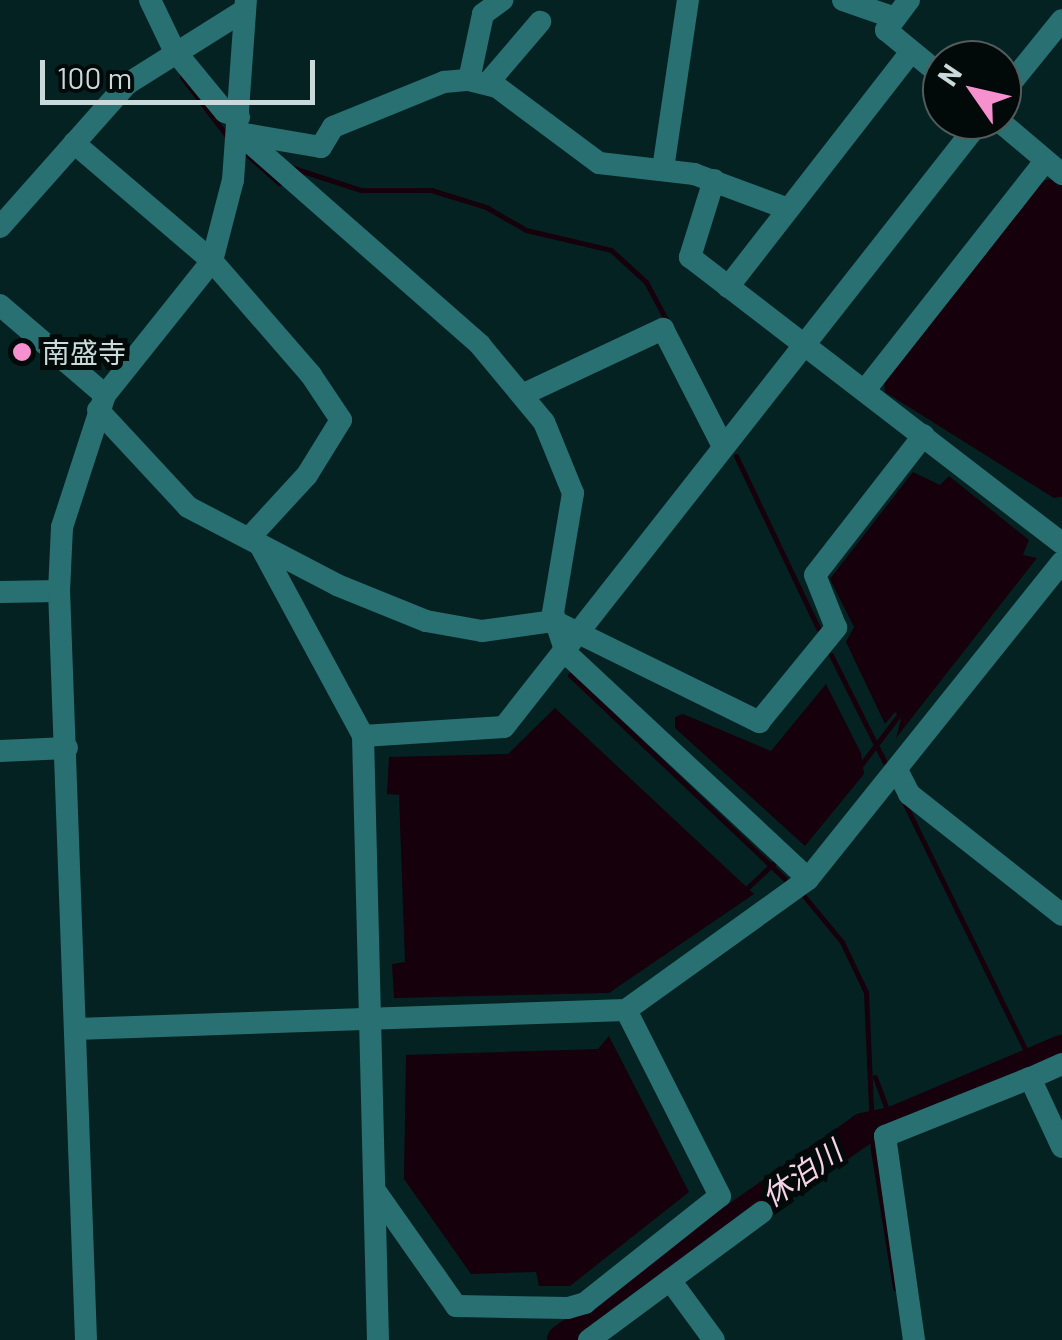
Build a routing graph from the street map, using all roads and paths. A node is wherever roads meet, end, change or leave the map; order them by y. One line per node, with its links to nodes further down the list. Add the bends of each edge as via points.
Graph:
1 (150, 0): 9 (street)
2 (502, 0): 13 (street, via 483,14)
3 (688, 0): 19 (street)
4 (843, 0): 6 (street)
5 (246, 5): 9 (street); 14 (street)
6 (902, 9): 10 (street, via 886,30)
7 (1062, 20): 12 (street)
8 (540, 22): 13 (street)
9 (174, 50): 14 (street); 17 (street, via 127,84)
10 (911, 52): 11 (street); 21 (street)
11 (922, 61)
12 (1022, 69)
13 (478, 82): 14 (street, via 444,82 333,127 321,147); 19 (street, via 599,163)
14 (239, 125): 23 (street); 28 (street, via 480,344)
15 (966, 140): 26 (street)
16 (1021, 140): 18 (street)
17 (74, 142): 22 (street); 23 (street)
18 (1053, 168): 27 (street)
19 (663, 170): 20 (street)
20 (714, 180): 21 (street); 24 (street, via 690,257)
21 (788, 210): 24 (street)
22 (0, 227)
23 (212, 261): 29 (street); 32 (street, via 312,375 341,420)
24 (728, 287): 26 (street)
25 (0, 305): 29 (street)
26 (802, 343): 27 (street); 31 (street)
27 (865, 390): 30 (street)
28 (522, 395): 31 (street, via 663,329); 37 (street, via 557,443 573,492)
29 (102, 402): 32 (street, via 161,485 188,508); 35 (street, via 62,527)
30 (924, 435): 33 (street); 38 (street, via 815,575 836,628 764,722)
31 (722, 446): 38 (street)
32 (255, 542): 37 (street, via 426,621 482,631); 40 (street)
33 (1062, 542)
34 (1062, 562): 43 (street)
35 (59, 590): 36 (street); 41 (street)
36 (0, 592)
37 (554, 621): 38 (street); 39 (street)
38 (577, 631): 39 (street)
39 (566, 653): 40 (street, via 496,731); 44 (street)
40 (364, 736): 47 (street)
41 (68, 748): 42 (street); 48 (street)
42 (0, 750)
43 (897, 770): 44 (street); 45 (street, via 910,794)
44 (808, 879): 46 (street)
45 (1062, 915)
46 (626, 1010): 47 (street); 52 (street, via 720,1196 585,1303 456,1306)
47 (372, 1020): 48 (street); 52 (street)
48 (76, 1029): 56 (street)
49 (1062, 1064): 50 (street)
50 (1030, 1078): 51 (street); 59 (street, via 884,1136)
51 (1062, 1146)
52 (376, 1192): 57 (street)
53 (762, 1212): 54 (street)
54 (670, 1280): 55 (street); 58 (street)
55 (593, 1339)
56 (86, 1340)
57 (378, 1340)
58 (714, 1340)
59 (914, 1340)

